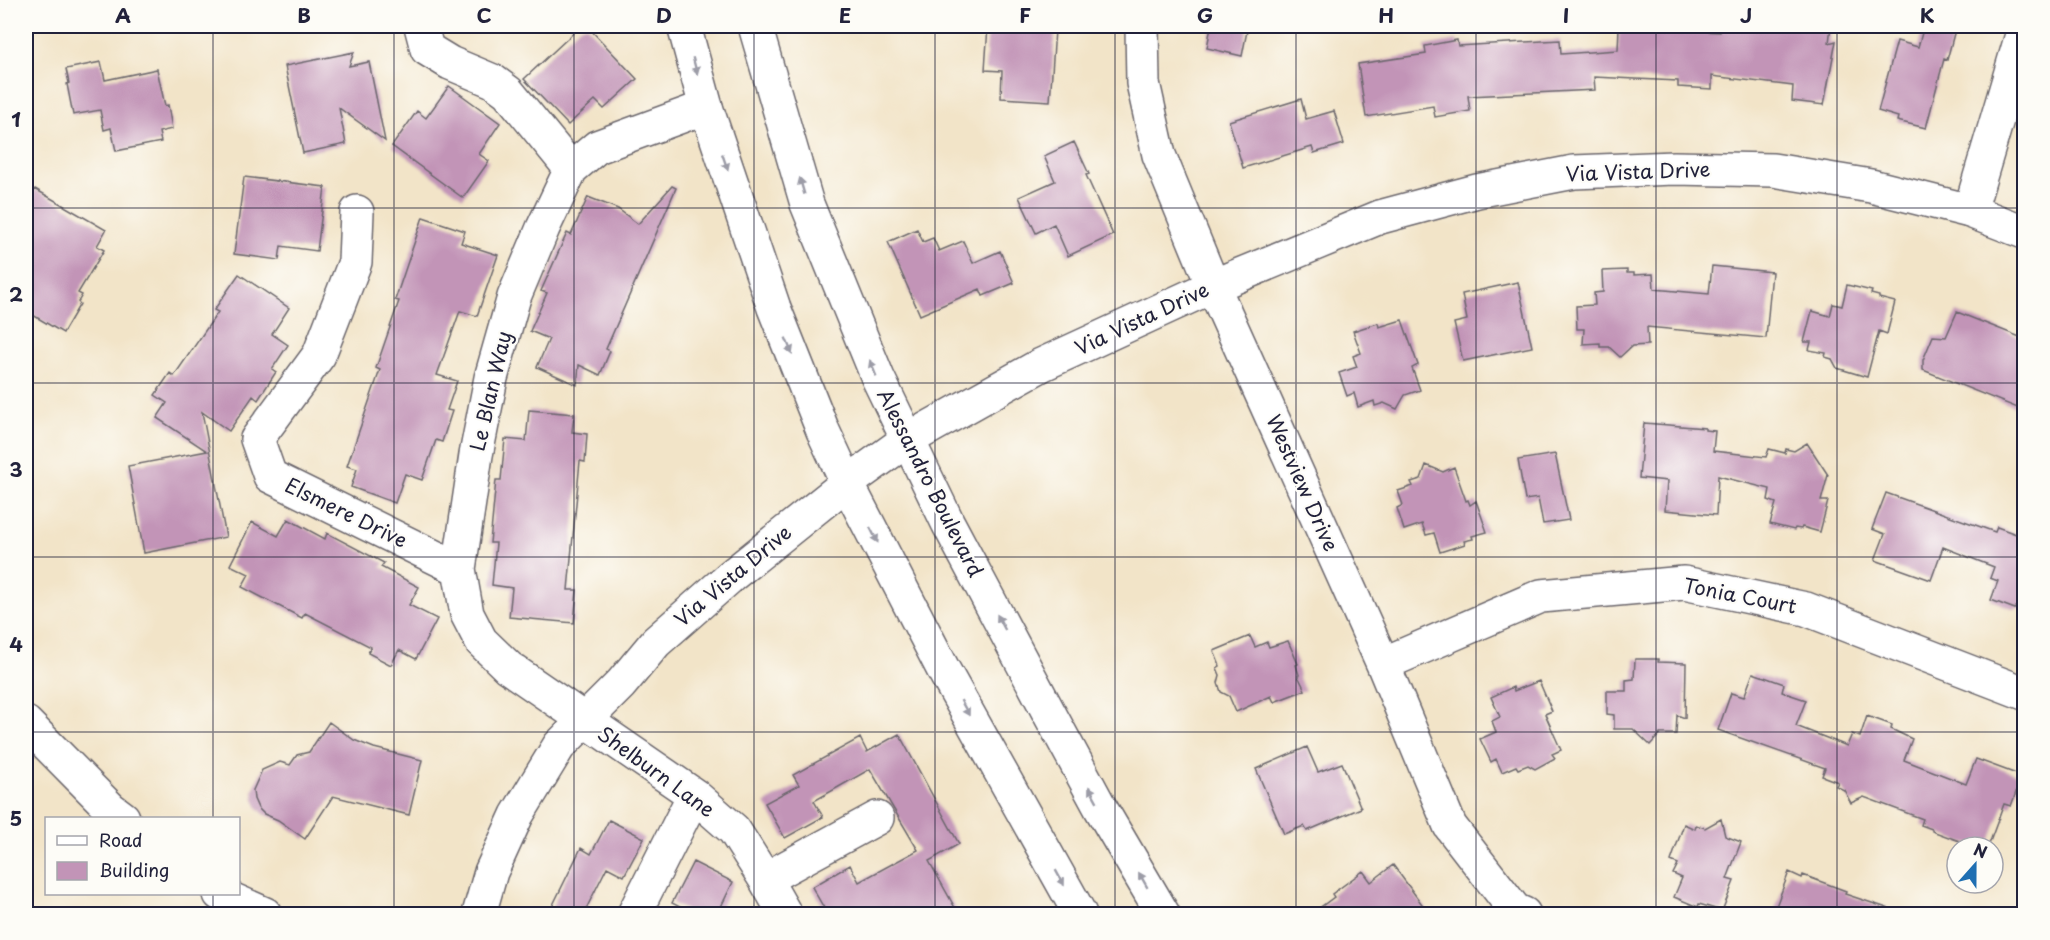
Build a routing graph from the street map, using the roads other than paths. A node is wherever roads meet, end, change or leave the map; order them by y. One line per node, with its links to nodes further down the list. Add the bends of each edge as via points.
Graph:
1 (422, 26): 7 (street, via 427,49 494,81 508,92)
2 (684, 26): 6 (street, one-way to 6)
3 (755, 26): 12 (street, Alessandro Boulevard, one-way to 3, via 807,204)
4 (1142, 26): 11 (street, Westview Drive, via 1143,83 1159,155)
5 (2025, 28): 8 (street)
6 (706, 107): 7 (street, Le Blan Way, via 597,147); 13 (street, one-way to 13, via 774,308)
7 (571, 169): 14 (street, Le Blan Way, via 514,297 476,455)
8 (1970, 211): 10 (street, Via Vista Drive); 11 (street, Via Vista Drive, via 1871,186 1773,170 1574,172 1477,191 1380,217)
9 (357, 212): 14 (street, Elsmere Drive, via 355,262 319,355 257,439 270,476)
10 (2025, 232)
11 (1213, 286): 12 (street, Via Vista Drive, via 1041,365); 15 (street, Westview Drive)
12 (907, 440): 13 (street, Via Vista Drive); 29 (street, Alessandro Boulevard, one-way to 12, via 1048,711)
13 (847, 483): 17 (street, Via Vista Drive, via 656,642); 28 (street, one-way to 28, via 943,669)
14 (459, 568): 17 (street, Le Blan Way, via 467,614 481,641 508,668)
15 (1383, 664): 16 (street, Tonia Court, via 1541,596 1684,583 1806,609); 30 (street, Westview Drive, via 1450,826 1515,910)
16 (2025, 693)
17 (585, 720): 19 (street, Shelburn Lane); 25 (street, Via Vista Drive, via 559,746 517,815 491,872)
18 (26, 723): 20 (street)
19 (694, 795): 22 (street, Shelburn Lane, via 734,830); 26 (street)
20 (121, 817)
21 (877, 818): 22 (street)
22 (765, 879): 27 (street, Shelburn Lane)
23 (222, 895): 24 (street)
24 (265, 915)
25 (479, 915)
26 (634, 915)
27 (785, 915)
28 (1080, 915)
29 (1163, 915)
30 (1524, 915)

